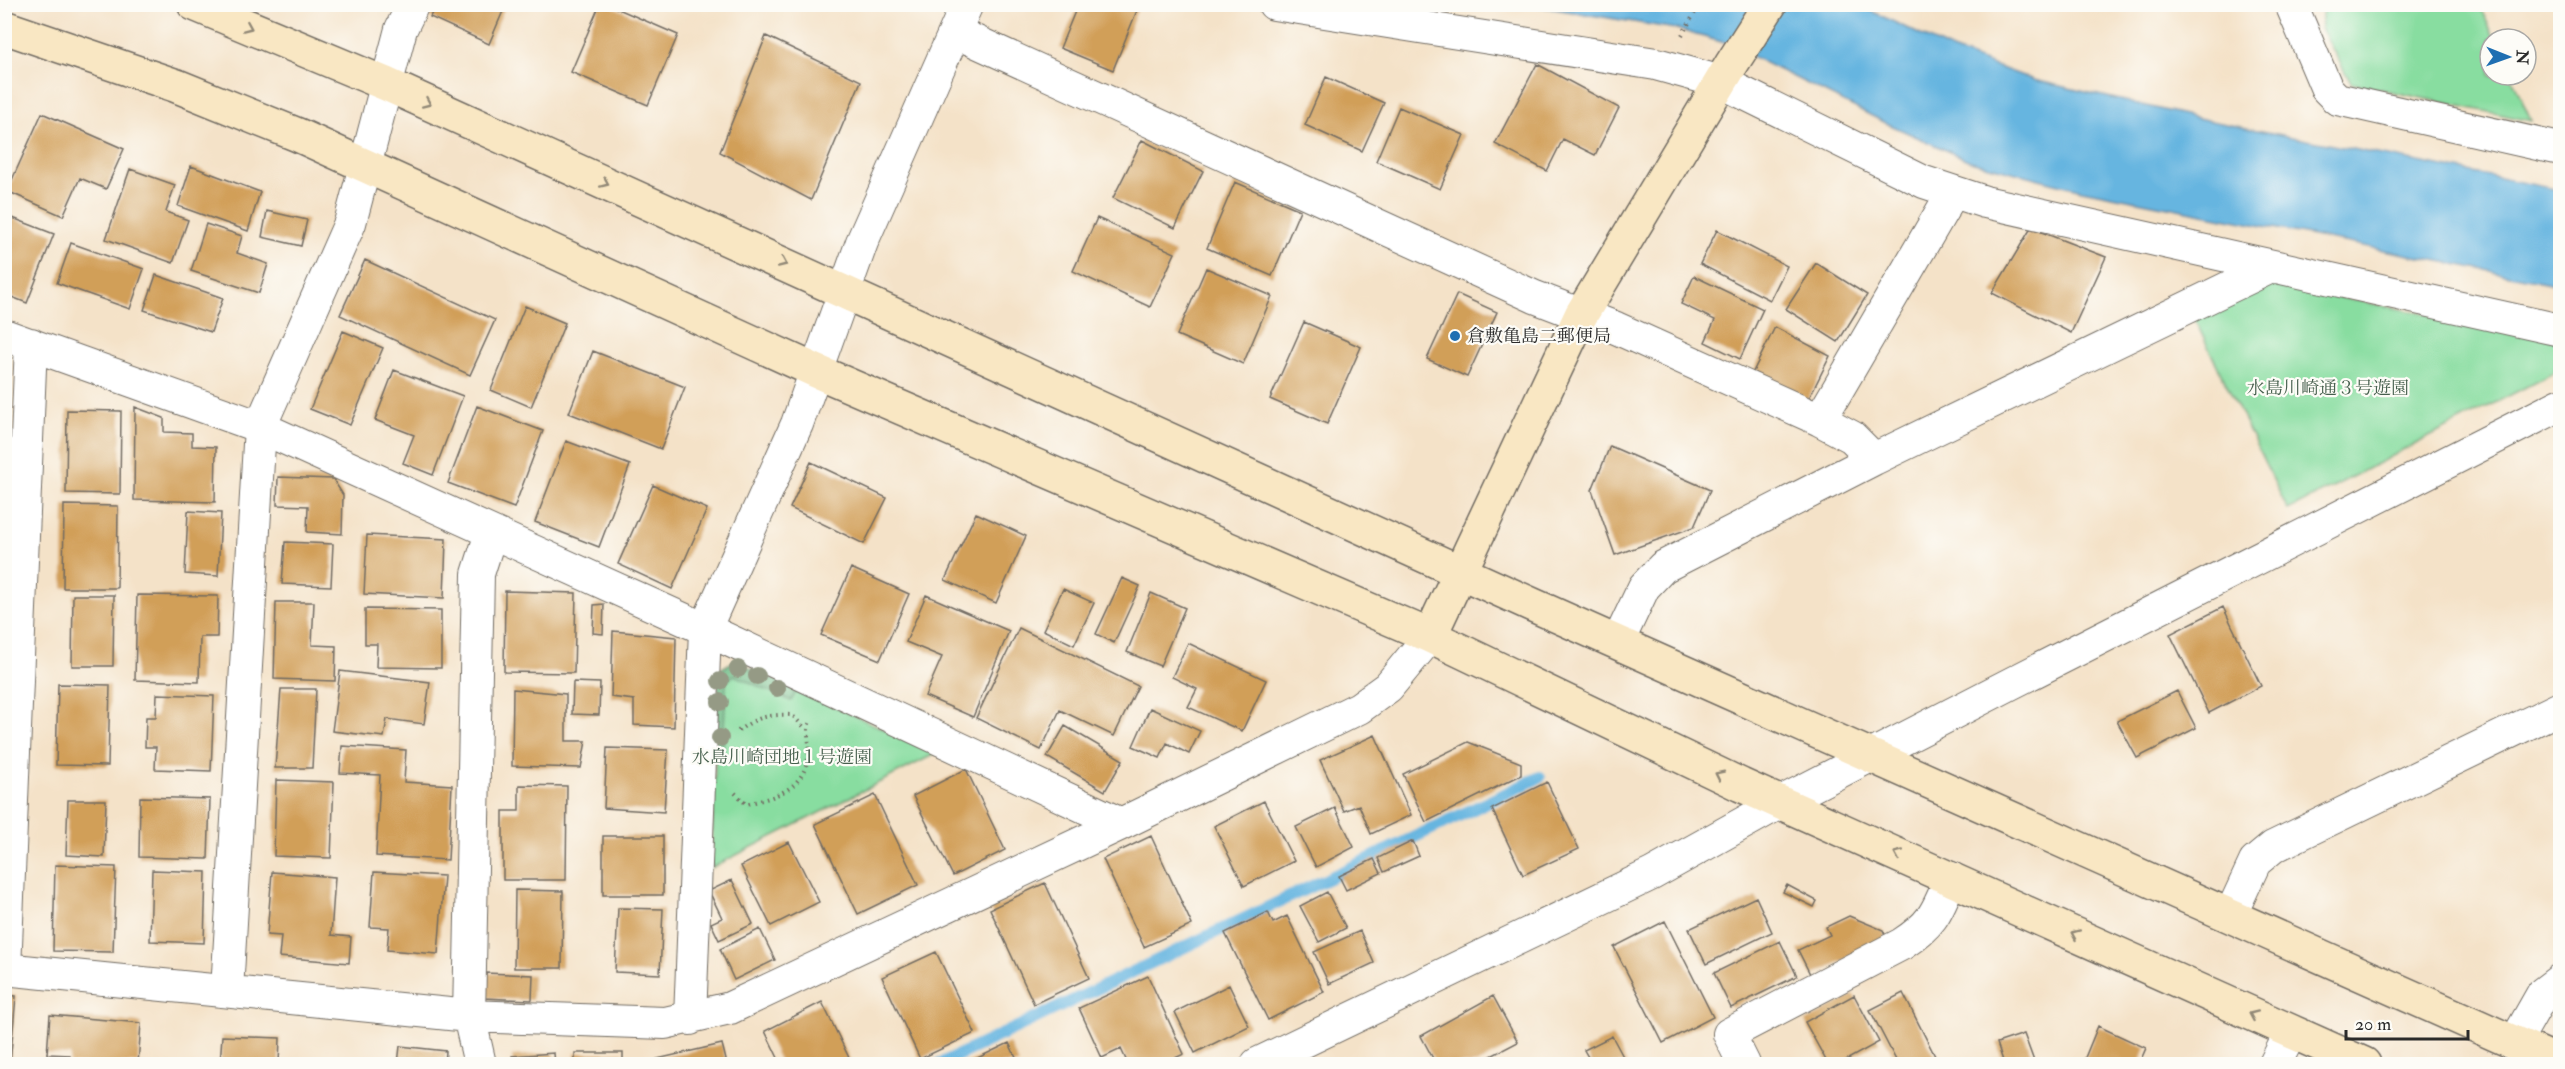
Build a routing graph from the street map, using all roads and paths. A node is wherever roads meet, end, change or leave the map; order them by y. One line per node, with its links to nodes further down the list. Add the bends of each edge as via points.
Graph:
1 (194, 4): 11 (street, one-way to 11)
2 (413, 4): 11 (street, via 401,28)
3 (1274, 4): 10 (street)
4 (1700, 4): 9 (path)
5 (1770, 4): 10 (street)
6 (2291, 4): 12 (street, via 2327,89 2337,99)
7 (961, 18): 16 (street, via 862,242); 17 (street, via 1524,292)
8 (4, 27): 13 (street, via 177,86 298,135)
9 (1677, 43)
10 (1726, 74): 14 (street, via 1924,182); 17 (street)
11 (386, 84): 13 (street); 16 (street, one-way to 16)
12 (2560, 149)
13 (364, 167): 20 (street); 23 (street, via 350,223)
14 (1953, 192): 15 (street); 22 (street)
15 (2271, 267): 18 (street); 24 (street)
16 (845, 291): 20 (street); 26 (street)
17 (1581, 315): 22 (street); 26 (street)
18 (2560, 330)
19 (19, 340): 23 (street); 35 (street); 41 (street)
20 (816, 371): 27 (street, via 797,424); 28 (street)
21 (2560, 405): 34 (street)
22 (1820, 420): 24 (street, via 1852,436)
23 (260, 427): 25 (street); 43 (street)
24 (1874, 459): 29 (street, via 1663,567 1644,587)
25 (491, 533): 27 (street); 44 (street, via 478,574)
26 (1461, 571): 28 (street); 29 (street)
27 (705, 629): 30 (street); 45 (street)
28 (1430, 636): 37 (street, one-way to 28); 38 (street, via 1388,687 1359,708)
29 (1618, 642): 34 (street)
30 (825, 685): 32 (path); 38 (street)
31 (2560, 708): 40 (street, via 2273,847 2255,862)
32 (806, 729): 33 (path, via 792,715 770,714 751,721); 36 (path, via 807,766 794,787 776,798 746,804)
33 (733, 739)
34 (1874, 756): 37 (street); 40 (street)
35 (4, 786)
36 (729, 788)
37 (1781, 802): 39 (street, one-way to 37); 50 (street, via 1652,874)
38 (1121, 824): 45 (street, via 730,1008)
39 (1951, 878): 46 (street, one-way to 39); 51 (street, via 1935,916 1925,929 1729,1034)
40 (2231, 914): 47 (street)
41 (5, 969): 43 (street)
42 (2560, 980): 47 (street, via 2543,993)
43 (227, 991): 44 (street)
44 (469, 1016): 45 (street, via 665,1023); 49 (street)
45 (690, 1019)
46 (2291, 1032): 52 (street); 53 (street)
47 (2514, 1044): 48 (street)
48 (2560, 1063)
49 (480, 1065)
50 (1257, 1065)
51 (1744, 1065)
52 (2275, 1065)
53 (2364, 1065)

